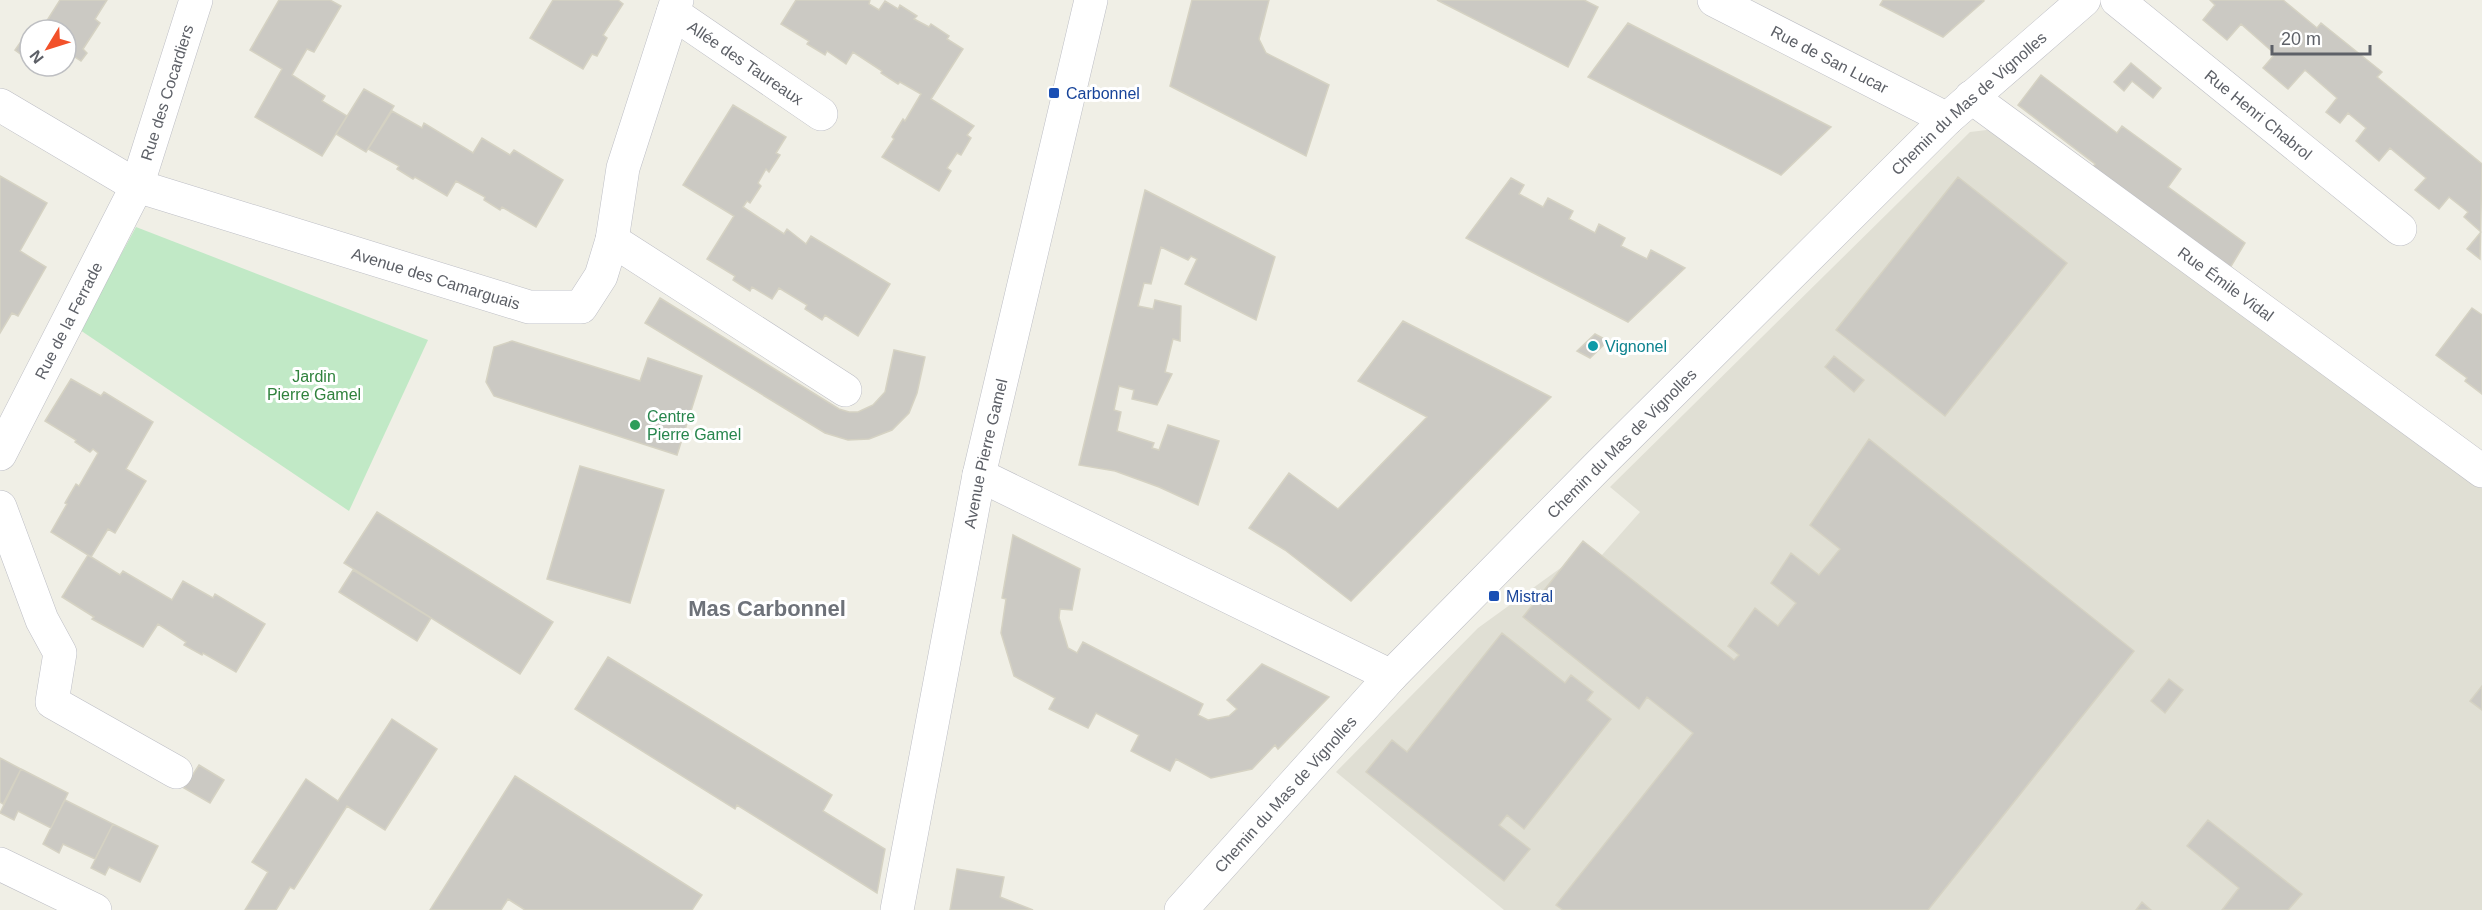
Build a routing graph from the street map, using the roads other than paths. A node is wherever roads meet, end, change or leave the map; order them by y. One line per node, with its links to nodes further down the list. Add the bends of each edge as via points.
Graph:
1 (196, 0): 11 (street, Rue des Cocardiers)
2 (1091, 0): 17 (street, Avenue Pierre Gamel)
3 (1714, 0): 10 (street, Rue de San Lucar)
4 (2084, 0): 7 (street, Chemin du Mas de Vignolles)
5 (2117, 0): 12 (street, Rue Henri Chabrol)
6 (675, 6): 9 (street, Allée des Taureaux); 13 (street, Avenue des Camarguais, via 623,168)
7 (1971, 97): 10 (street, Chemin du Mas de Vignolles); 16 (street, Rue Émile Vidal)
8 (0, 105): 11 (street, Avenue des Camarguais)
9 (821, 114)
10 (1947, 119): 19 (street, Chemin du Mas de Vignolles)
11 (137, 186): 13 (street, Avenue des Camarguais, via 528,307 581,307 601,276); 15 (street, Rue de la Ferrade)
12 (2400, 229)
13 (612, 240): 14 (street)
14 (845, 390)
15 (0, 454)
16 (2482, 471)
17 (979, 475): 19 (street); 23 (street, Avenue Pierre Gamel)
18 (0, 507): 20 (street, via 42,620 60,652 52,702)
19 (1391, 676): 24 (street, Chemin du Mas de Vignolles)
20 (176, 772)
21 (0, 864): 22 (street)
22 (95, 910)
23 (897, 910)
24 (1181, 910)

